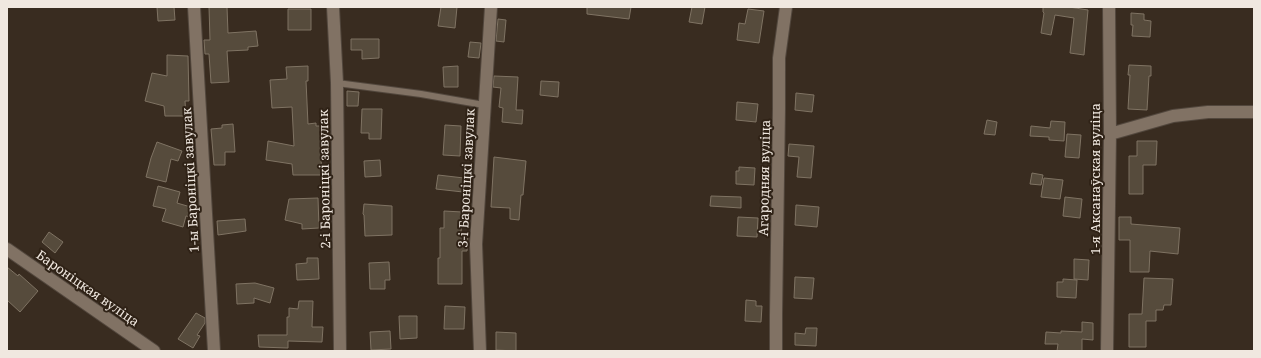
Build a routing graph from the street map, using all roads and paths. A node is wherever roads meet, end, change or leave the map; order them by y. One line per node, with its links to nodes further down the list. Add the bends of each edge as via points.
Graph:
1 (194, 7): 12 (street, 1-ы Бароніцкі завулак)
2 (333, 7): 6 (street, 2-і Бароніцкі завулак)
3 (491, 7): 7 (street, 3-і Бароніцкі завулак)
4 (786, 7): 15 (street, Агародняя вуліца, via 779,58)
5 (1109, 7): 9 (street, 1-я Аксанаўская вуліца)
6 (337, 83): 7 (lane); 13 (street, 2-і Бароніцкі завулак)
7 (484, 105): 14 (street, 3-і Бароніцкі завулак, via 476,244)
8 (1254, 112): 9 (street, via 1208,112 1173,116)
9 (1110, 134): 16 (street, 1-я Аксанаўская вуліца)
10 (7, 248): 11 (street, Бароніцкая вуліца)
11 (154, 351)
12 (214, 351)
13 (340, 351)
14 (480, 351)
15 (776, 351)
16 (1108, 351)

